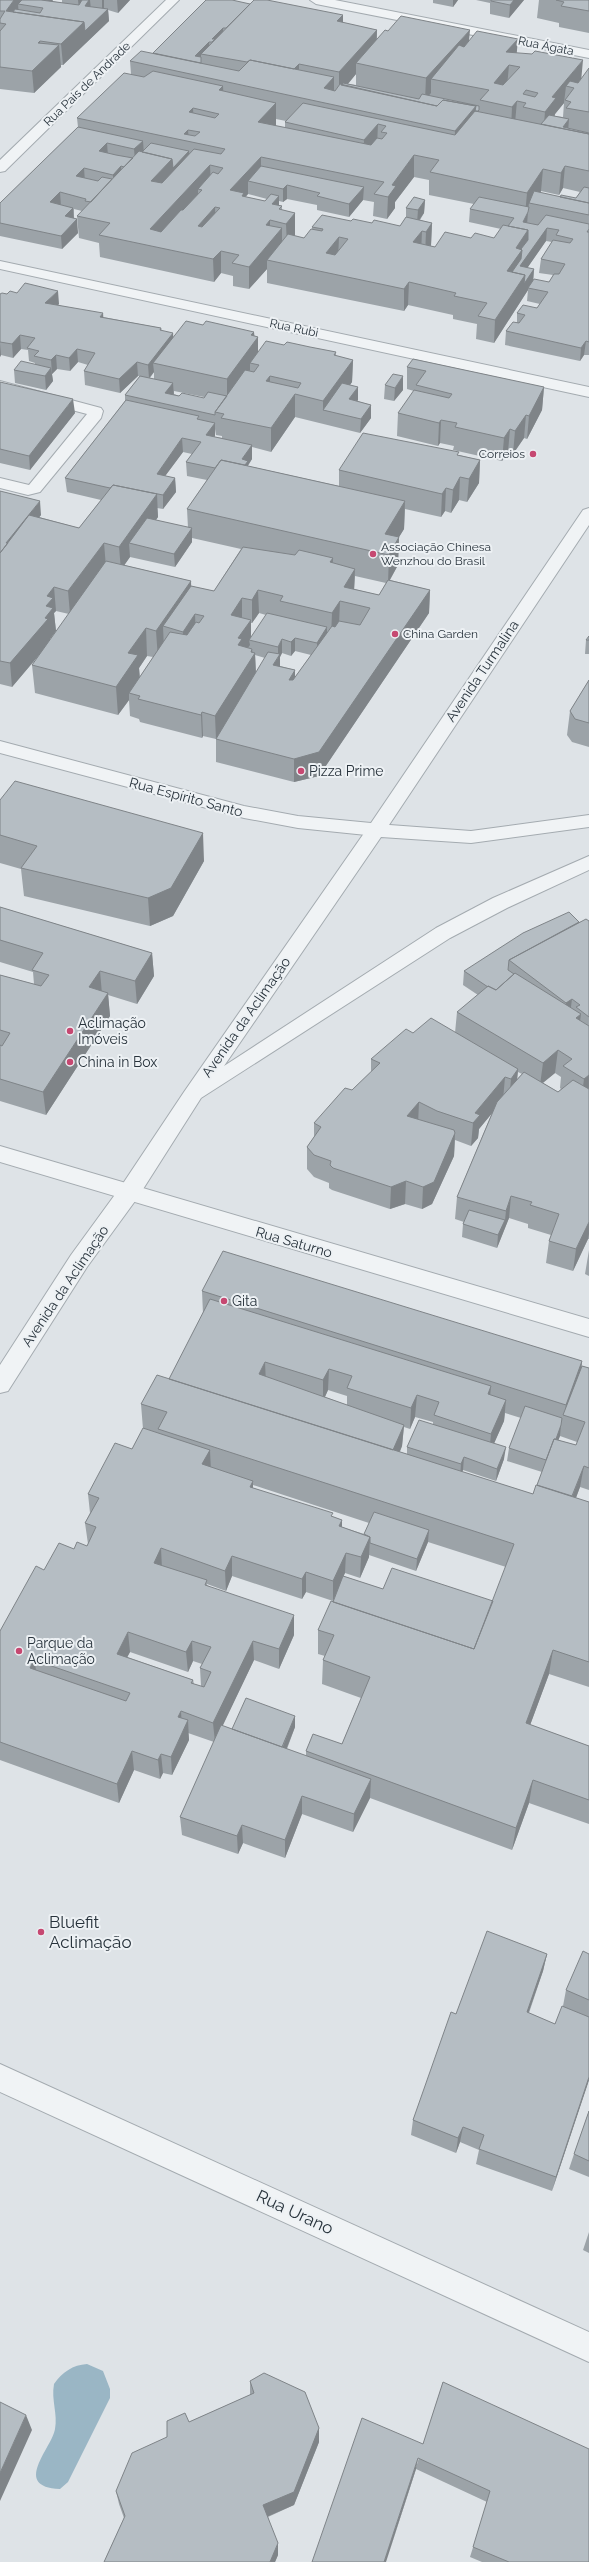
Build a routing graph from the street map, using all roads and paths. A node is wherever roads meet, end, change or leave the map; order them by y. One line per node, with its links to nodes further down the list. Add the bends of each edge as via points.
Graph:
1 (173, 0): 5 (street, Rua Pais de Andrade)
2 (316, 0): 3 (street, Rua Ágata)
3 (589, 54)
4 (0, 150): 5 (street)
5 (16, 152): 6 (street, Rua Pais de Andrade)
6 (0, 168)
7 (0, 265): 9 (street, Rua Rubi)
8 (0, 386): 10 (street, via 93,410 95,413 34,489 28,490)
9 (589, 392)
10 (0, 483)
11 (589, 513): 14 (street, Avenida Turmalina)
12 (0, 747): 14 (street, Rua Espírito Santo, via 244,812 298,822)
13 (589, 821): 14 (street, via 471,837)
14 (376, 830): 16 (street, Avenida da Aclimação)
15 (589, 862): 16 (street, via 500,903 443,933)
16 (191, 1097): 18 (street, Avenida da Aclimação)
17 (0, 1154): 18 (street, Rua Saturno)
18 (130, 1191): 19 (street, Rua Saturno, via 212,1218); 20 (street, Avenida da Aclimação, via 79,1261)
19 (589, 1328)
20 (0, 1384)
21 (0, 2078): 22 (street, Rua Urano)
22 (589, 2347)

